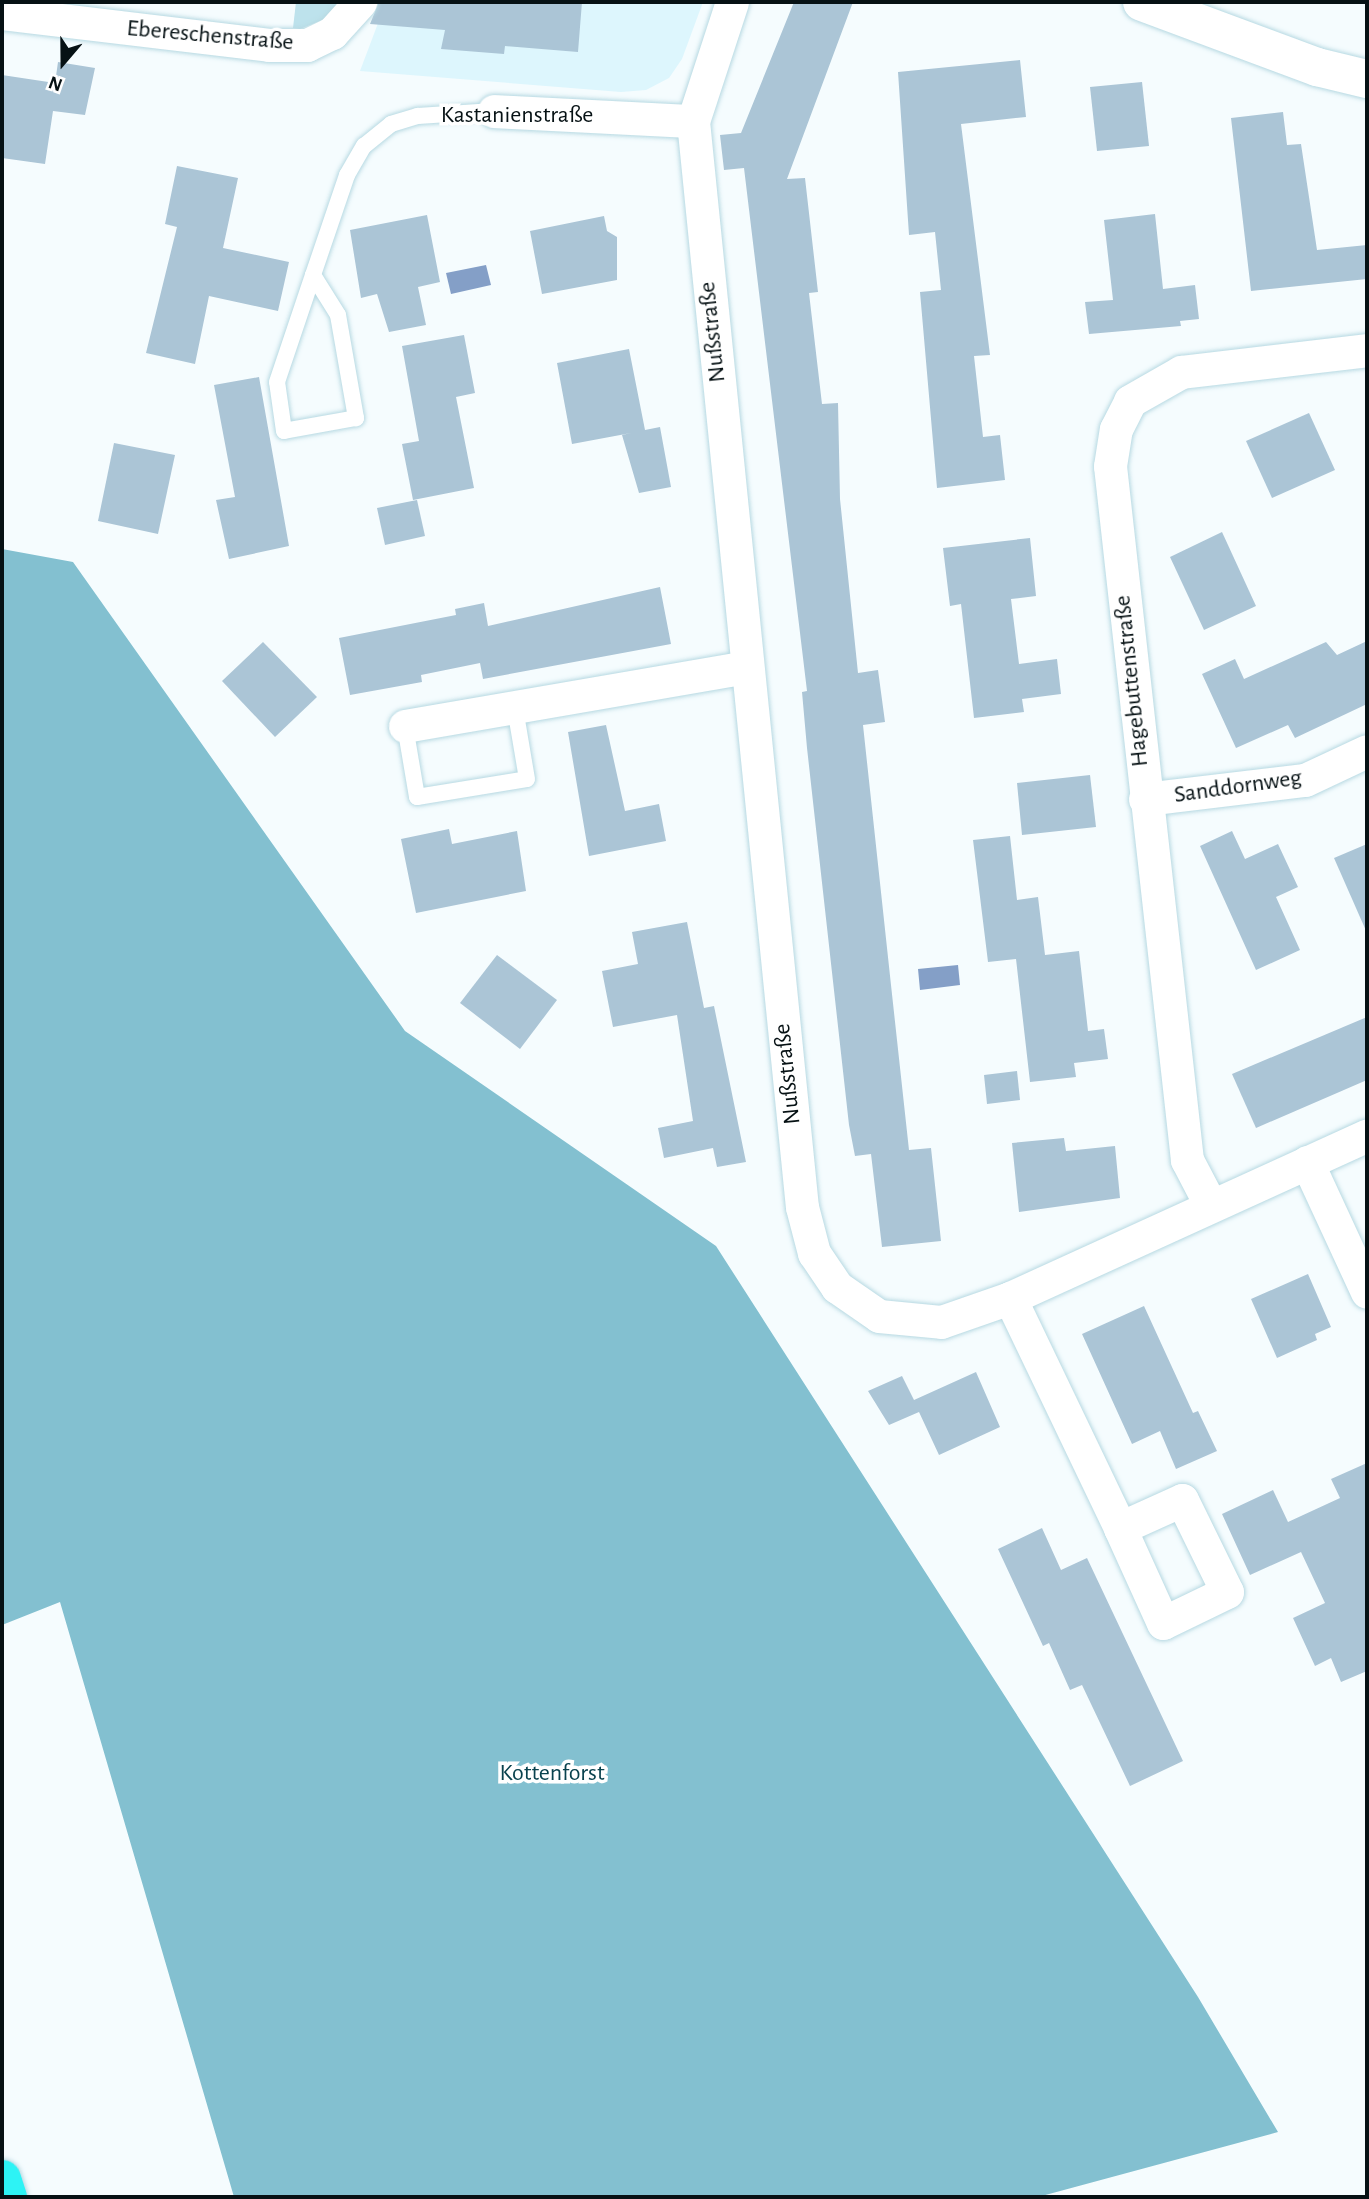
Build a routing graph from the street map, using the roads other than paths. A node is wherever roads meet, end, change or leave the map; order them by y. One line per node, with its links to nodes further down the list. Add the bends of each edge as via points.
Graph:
1 (360, 2): 4 (street, Ebereschenstraße, via 332,33 307,45)
2 (732, 2): 7 (street, Nußstraße)
3 (1142, 2): 5 (street, via 1317,67)
4 (2, 13)
5 (1367, 79)
6 (494, 111): 7 (street, Kastanienstraße); 8 (lane, Kastanienstraße, via 418,116 391,124 364,146 348,174)
7 (693, 121): 10 (street, Nußstraße)
8 (313, 275): 8 (lane, Kastanienstraße, via 277,382 284,431 356,418 338,314)
9 (1367, 350): 14 (street, Hagebuttenstraße, via 1181,372 1130,401 1116,429 1110,466)
10 (745, 667): 11 (street); 19 (street, Nußstraße, via 802,1206 814,1253 837,1287 879,1316 908,1323 941,1322)
11 (515, 708): 12 (street); 12 (lane, via 527,779 417,797)
12 (405, 726)
13 (1367, 751): 14 (street, Sanddornweg, via 1305,780)
14 (1145, 799): 17 (street, Hagebuttenstraße, via 1187,1160)
15 (1367, 1135): 16 (street, Nußstraße)
16 (1307, 1162): 17 (street, Nußstraße); 18 (street)
17 (1210, 1204): 19 (street, Nußstraße)
18 (1367, 1292)
19 (1010, 1298): 20 (street)
20 (1120, 1528)
21 (2, 2179): 22 (highway)
22 (8, 2197)

